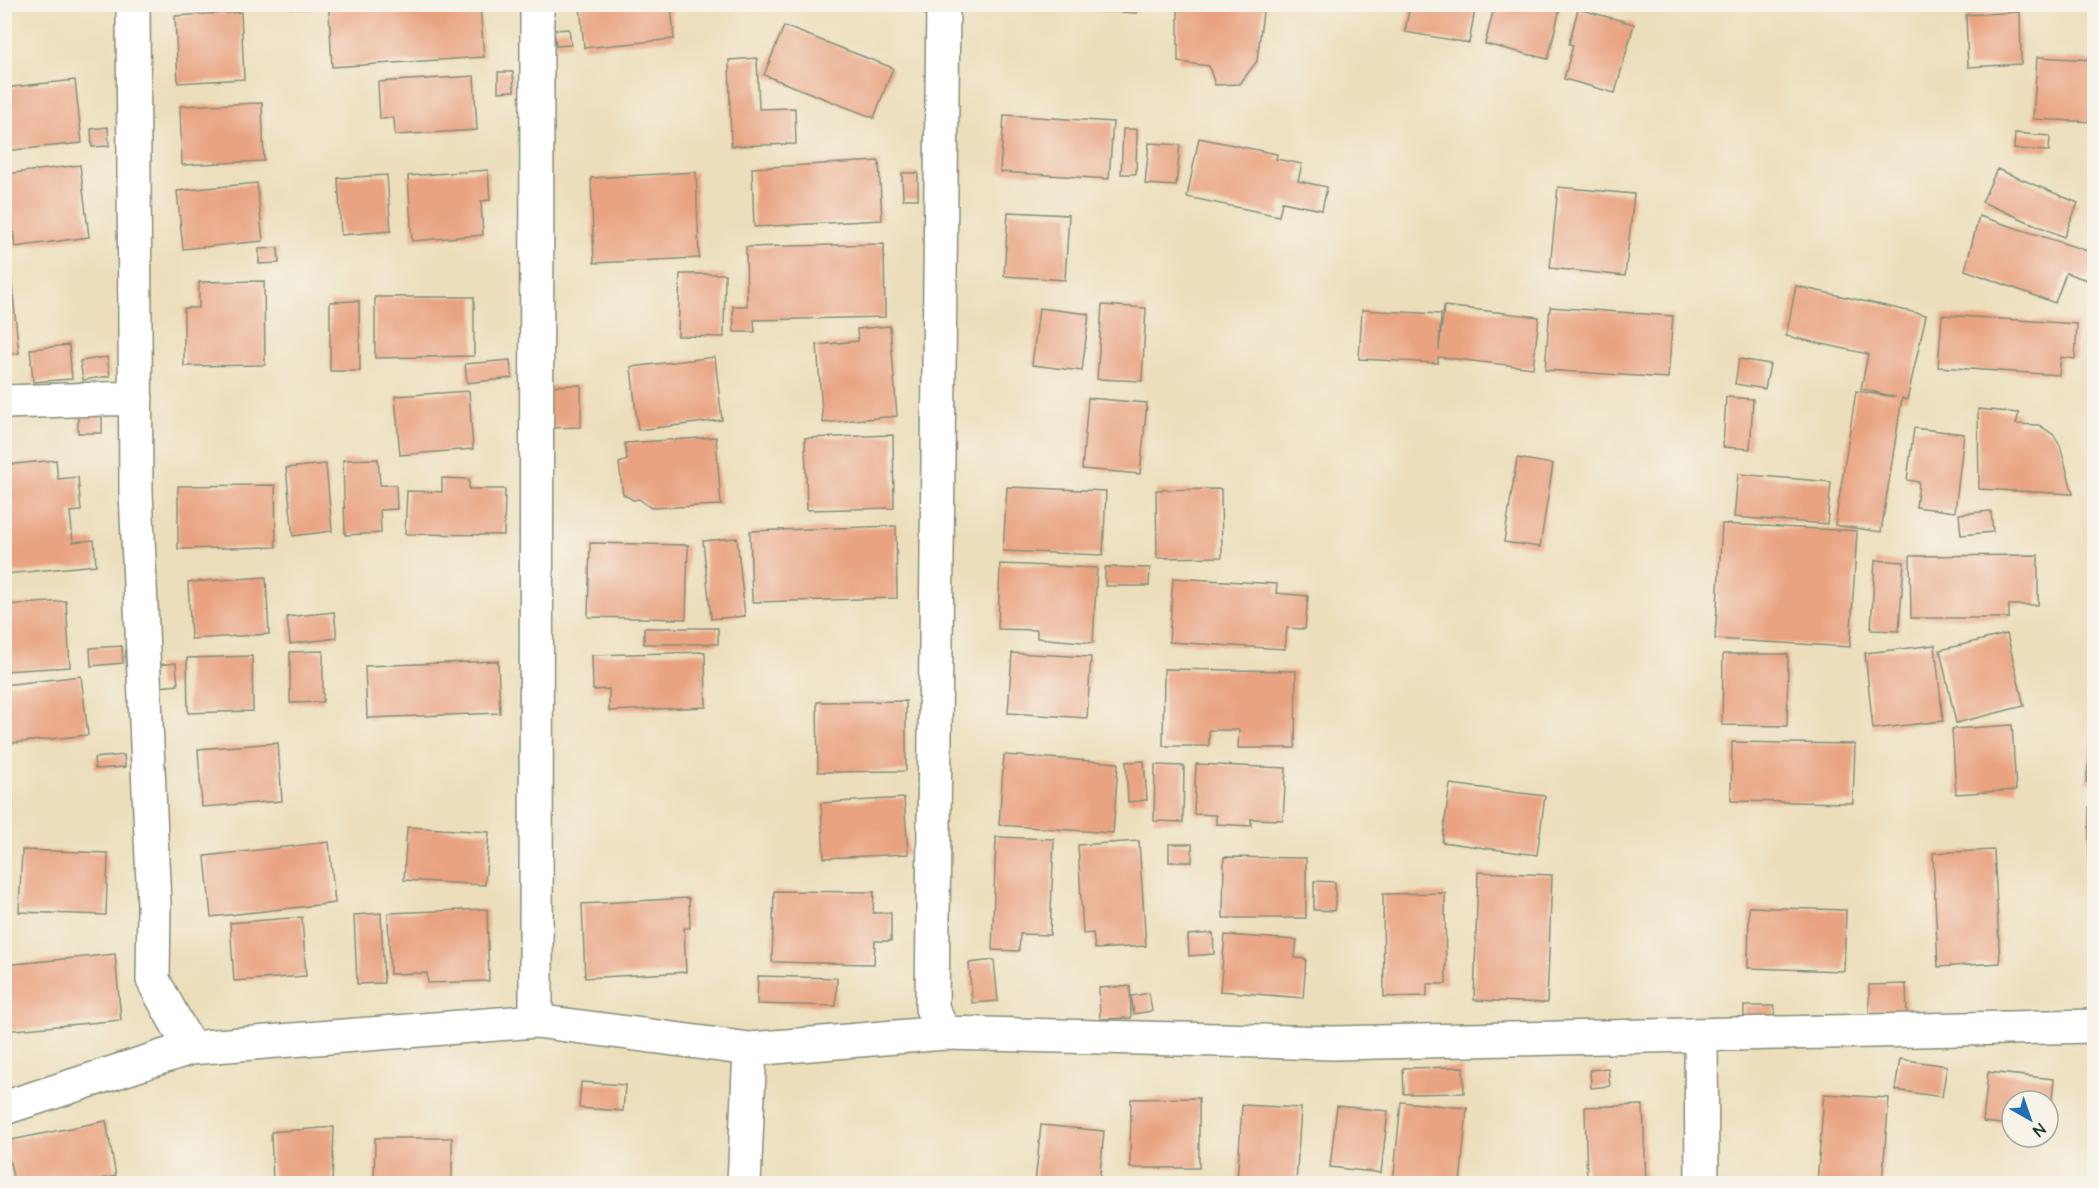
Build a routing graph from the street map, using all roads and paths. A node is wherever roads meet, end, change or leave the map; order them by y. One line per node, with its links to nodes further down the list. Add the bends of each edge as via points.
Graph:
1 (133, 4): 4 (street)
2 (537, 4): 6 (street)
3 (943, 4): 8 (street, via 932,1008)
4 (136, 398): 5 (street); 10 (street, via 136,492 154,905 153,980)
5 (4, 402)
6 (536, 1021): 10 (street); 11 (street)
7 (2094, 1026): 9 (street)
8 (944, 1033): 9 (street, via 1334,1043); 11 (street)
9 (1701, 1036): 14 (street)
10 (190, 1048): 12 (street)
11 (750, 1049): 13 (street)
12 (4, 1108)
13 (744, 1184)
14 (1702, 1184)

